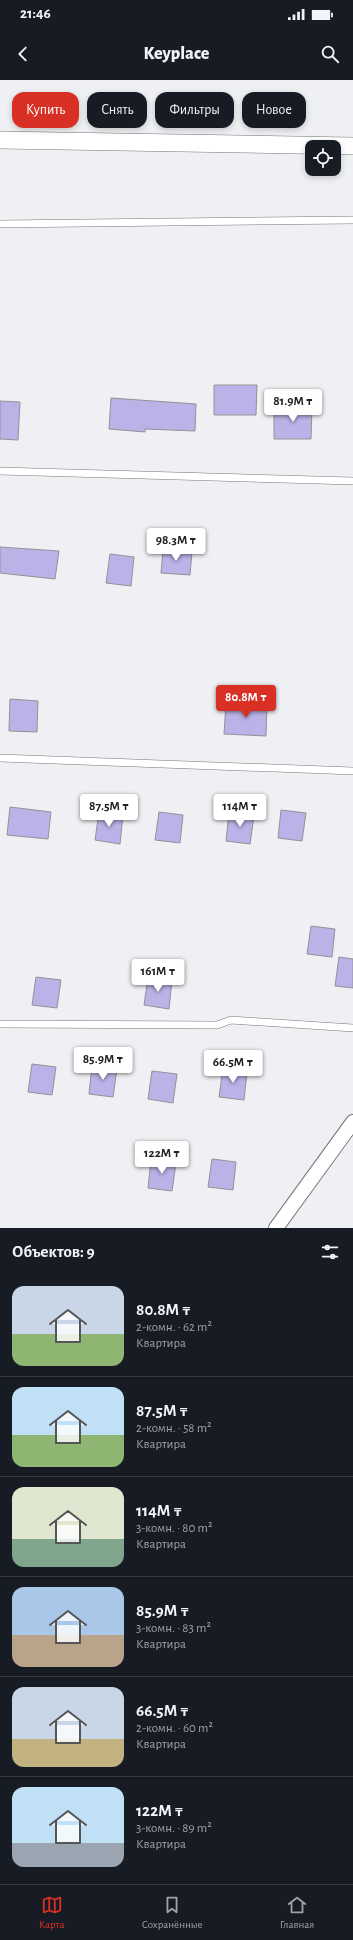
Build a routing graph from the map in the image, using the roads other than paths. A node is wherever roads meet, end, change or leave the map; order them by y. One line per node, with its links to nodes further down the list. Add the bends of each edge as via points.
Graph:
1 (0, 140): 2 (street)
2 (353, 146)
3 (353, 220): 4 (lane)
4 (0, 224)
5 (0, 472): 6 (lane)
6 (353, 481)
7 (0, 758): 8 (lane)
8 (353, 771)
9 (0, 1024): 10 (lane, via 218,1025 231,1020)
10 (353, 1028)
11 (353, 1122): 12 (street)
12 (276, 1228)

